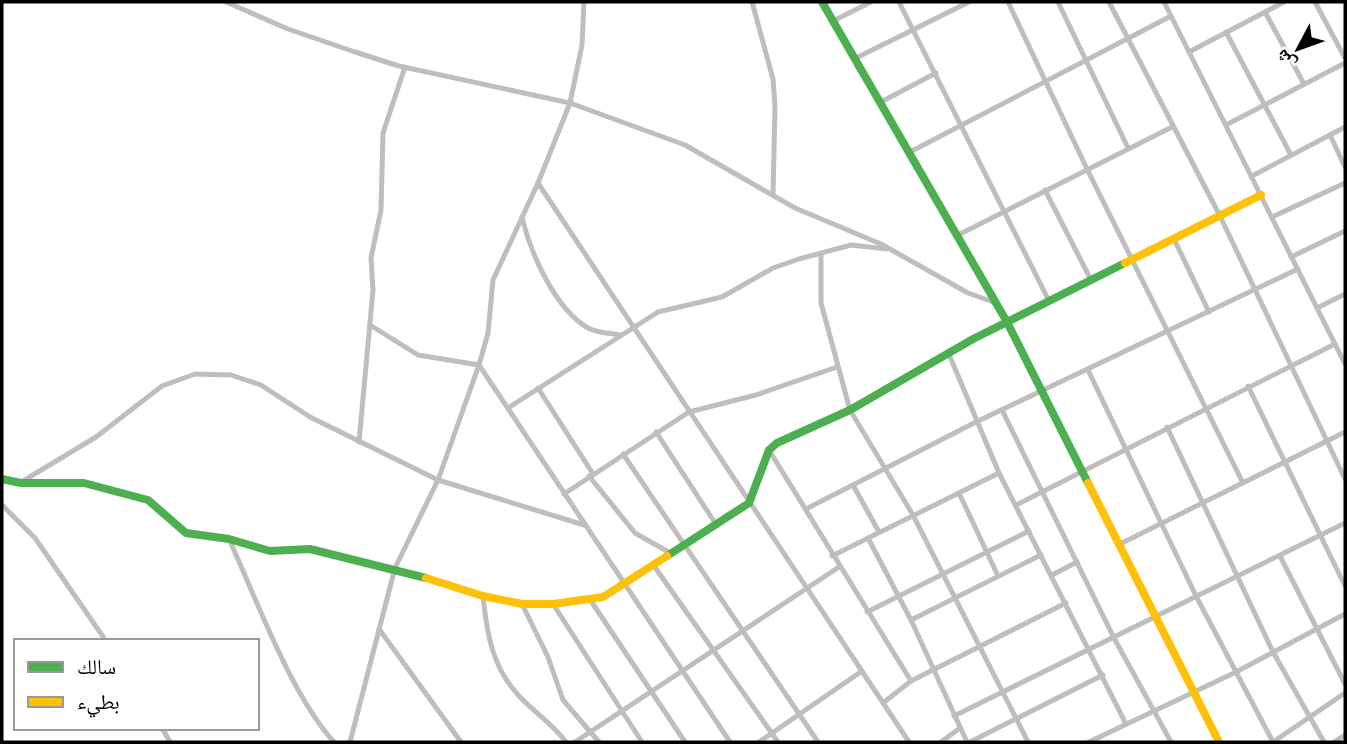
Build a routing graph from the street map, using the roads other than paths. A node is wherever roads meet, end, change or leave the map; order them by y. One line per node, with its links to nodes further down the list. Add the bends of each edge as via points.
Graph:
1 (226, 2): 25 (street, via 288,29)
2 (584, 2): 29 (street, via 582,45)
3 (752, 2): 46 (street, via 774,93)
4 (822, 2): 16 (street)
5 (871, 2): 16 (street)
6 (899, 2): 17 (street)
7 (969, 2): 17 (street)
8 (1008, 2): 27 (street)
9 (1058, 2): 23 (street)
10 (1109, 2): 19 (street)
11 (1164, 2): 15 (street)
12 (1284, 2): 14 (street)
13 (1315, 2): 21 (street)
14 (1265, 12): 18 (street); 28 (street)
15 (1171, 16): 19 (street); 20 (street)
16 (833, 21): 22 (street)
17 (913, 29): 22 (street); 26 (street)
18 (1226, 32): 20 (street); 31 (street)
19 (1128, 39): 23 (street); 34 (street)
20 (1189, 52): 33 (street)
21 (1345, 58)
22 (854, 59): 30 (street)
23 (1088, 59): 27 (street); 37 (street)
24 (1345, 63): 28 (street)
25 (405, 67): 29 (street); 68 (street, via 383,133)
26 (936, 73): 30 (street); 32 (street)
27 (1046, 80): 32 (street); 41 (street)
28 (1304, 84): 31 (street)
29 (570, 103): 43 (street); 46 (street, via 685,145)
30 (879, 103): 38 (street)
31 (1265, 105): 33 (street); 39 (street)
32 (961, 124): 38 (street); 48 (street)
33 (1226, 125): 42 (street)
34 (1171, 127): 37 (street); 49 (street)
35 (1345, 127): 36 (street)
36 (1330, 135): 39 (street); 40 (street)
37 (1128, 148): 41 (street)
38 (908, 153): 53 (street)
39 (1291, 155): 42 (street)
40 (1345, 167)
41 (1087, 169): 45 (street); 58 (street)
42 (1252, 176): 47 (street)
43 (538, 183): 50 (street); 69 (street)
44 (1345, 183): 51 (street)
45 (1045, 190): 48 (street); 60 (street)
46 (773, 195): 55 (street)
47 (1261, 195): 49 (street); 51 (street)
48 (1004, 211): 53 (street); 63 (street)
49 (1220, 216): 54 (street); 61 (street)
50 (522, 217): 71 (street, via 531,248 556,295 589,329); 76 (street, via 493,280 488,333)
51 (1272, 217): 57 (street)
52 (1345, 231): 57 (street)
53 (958, 235): 64 (street)
54 (1174, 239): 58 (street); 66 (street)
55 (890, 249): 56 (street, via 851,246); 64 (street, via 968,293)
56 (821, 253): 69 (street, via 773,268 722,297 658,312); 77 (street, via 819,289)
57 (1292, 257): 59 (street)
58 (1134, 259): 60 (street); 70 (street)
59 (1298, 269): 61 (street); 65 (street)
60 (1091, 280): 63 (street)
61 (1253, 289): 66 (street); 74 (street)
62 (1345, 294): 65 (street)
63 (1049, 301): 67 (street)
64 (996, 303): 67 (street)
65 (1317, 308): 72 (street)
66 (1209, 312): 70 (street)
67 (1007, 322): 73 (street); 81 (street)
68 (370, 326): 76 (street, via 418,355); 92 (street)
69 (632, 327): 71 (street); 86 (street)
70 (1167, 333): 78 (street); 83 (street)
71 (620, 334): 80 (street)
72 (1335, 344): 74 (street); 75 (street)
73 (948, 352): 84 (street); 87 (street)
74 (1291, 364): 79 (street); 91 (street)
75 (1345, 364)
76 (479, 365): 82 (street); 103 (street)
77 (837, 367): 84 (street); 86 (street)
78 (1088, 370): 81 (street); 93 (street)
79 (1248, 386): 83 (street); 96 (street)
80 (537, 388): 82 (street); 100 (street)
81 (1043, 391): 85 (street); 98 (street)
82 (508, 408): 109 (street)
83 (1205, 408): 88 (street); 104 (street)
84 (850, 410): 94 (street); 97 (street)
85 (1002, 410): 87 (street); 107 (street)
86 (689, 412): 89 (street); 111 (street)
87 (976, 422): 97 (street); 99 (street)
88 (1167, 427): 93 (street); 110 (street)
89 (656, 432): 95 (street); 119 (street)
90 (1345, 432): 91 (street)
91 (1327, 439): 96 (street); 102 (street)
92 (359, 442): 103 (street); 105 (street, via 245,378 195,374 151,393 96,437)
93 (1128, 448): 98 (street); 116 (street)
94 (769, 450): 111 (street); 114 (street)
95 (623, 454): 100 (street); 126 (street)
96 (1284, 460): 104 (street); 122 (street)
97 (884, 468): 106 (street); 115 (street)
98 (1083, 471): 107 (street); 125 (street)
99 (999, 473): 108 (street); 113 (street)
100 (591, 475): 109 (street); 128 (street, via 635,533)
101 (2, 479): 105 (street)
102 (1345, 479)
103 (438, 480): 118 (street); 135 (street)
104 (1242, 481): 110 (street)
105 (21, 483): 124 (street, via 71,481 136,496 148,500 181,531)
106 (853, 485): 114 (street); 121 (street)
107 (1042, 492): 113 (street); 132 (street)
108 (959, 493): 115 (street); 127 (street)
109 (564, 494): 118 (street)
110 (1202, 501): 116 (street); 139 (street)
111 (750, 503): 119 (street); 142 (street)
112 (2, 505): 159 (street, via 35,538)
113 (1016, 505): 120 (street)
114 (806, 509): 129 (street)
115 (913, 516): 121 (street); 136 (street)
116 (1160, 523): 125 (street); 146 (street)
117 (1345, 523): 122 (street)
118 (584, 525): 140 (street)
119 (717, 526): 126 (street)
120 (1029, 531): 127 (street); 130 (street)
121 (879, 532): 123 (street)
122 (1320, 535): 131 (street); 141 (street)
123 (868, 538): 129 (street); 143 (street)
124 (229, 539): 135 (street, via 270,551 310,549); 188 (street, via 286,664)
125 (1120, 544): 153 (street)
126 (685, 546): 128 (street); 157 (street)
127 (986, 551): 136 (street); 138 (street)
128 (672, 554): 133 (street)
129 (832, 555): 134 (street)
130 (1041, 555): 137 (street); 138 (street)
131 (1280, 556): 139 (street); 156 (street)
132 (1077, 562): 137 (street); 158 (street)
133 (654, 566): 140 (street); 163 (street)
134 (839, 567): 142 (street); 151 (street)
135 (395, 568): 144 (street); 155 (street)
136 (942, 573): 143 (street); 145 (street)
137 (1052, 575): 148 (street)
138 (998, 576): 145 (street)
139 (1238, 577): 146 (street); 162 (street)
140 (624, 586): 147 (street); 167 (street)
141 (1345, 586)
142 (808, 589): 157 (street); 165 (street)
143 (899, 595): 151 (street); 154 (street)
144 (483, 596): 149 (street); 191 (street, via 494,659 519,696)
145 (954, 598): 154 (street); 160 (street)
146 (1197, 598): 153 (street); 166 (street)
147 (591, 601): 150 (street); 174 (street)
148 (1066, 603): 160 (street); 161 (street)
149 (522, 604): 150 (street); 184 (street, via 564,700)
150 (553, 604): 177 (street)
151 (867, 612): 169 (street)
152 (1345, 614): 156 (street)
153 (1156, 619): 158 (street); 171 (street)
154 (911, 620): 164 (street)
155 (379, 629): 189 (street); 190 (street)
156 (1315, 631): 162 (street); 170 (street)
157 (743, 632): 163 (street); 178 (street)
158 (1114, 638): 161 (street); 176 (street)
159 (105, 639)
160 (978, 648): 164 (street); 172 (street)
161 (1090, 649): 168 (street); 172 (street)
162 (1273, 652): 166 (street); 180 (street)
163 (713, 653): 167 (street); 185 (street)
164 (934, 670): 169 (street); 179 (street)
165 (862, 671): 175 (street); 178 (street)
166 (1236, 672): 171 (street); 208 (street)
167 (683, 673): 174 (street); 196 (street)
168 (1102, 675): 181 (street); 182 (street)
169 (911, 681): 175 (street)
170 (1345, 684)
171 (1193, 691): 176 (street); 207 (street)
172 (1001, 693): 179 (street); 181 (street)
173 (1345, 693): 180 (street)
174 (651, 694): 177 (street); 195 (street)
175 (883, 703): 200 (street)
176 (1152, 711): 182 (street); 206 (street)
177 (622, 712): 184 (street); 194 (street)
178 (799, 714): 185 (street); 199 (street)
179 (954, 716): 183 (street)
180 (1310, 717): 208 (street); 209 (street)
181 (1016, 719): 202 (street); 203 (street)
182 (1126, 724): 186 (street)
183 (960, 728): 201 (street); 202 (street)
184 (592, 732): 192 (street); 193 (street)
185 (772, 733): 197 (street); 198 (street)
186 (1105, 735): 204 (street); 205 (street)
187 (1345, 735): 210 (street)
188 (334, 742)
189 (350, 742)
190 (461, 742)
191 (566, 742)
192 (575, 742)
193 (598, 742)
194 (642, 742)
195 (685, 742)
196 (730, 742)
197 (759, 742)
198 (778, 742)
199 (818, 742)
200 (909, 742)
201 (941, 742)
202 (968, 742)
203 (1028, 742)
204 (1089, 742)
205 (1110, 742)
206 (1171, 742)
207 (1219, 742)
208 (1273, 742)
209 (1324, 742)
210 (1334, 742)

